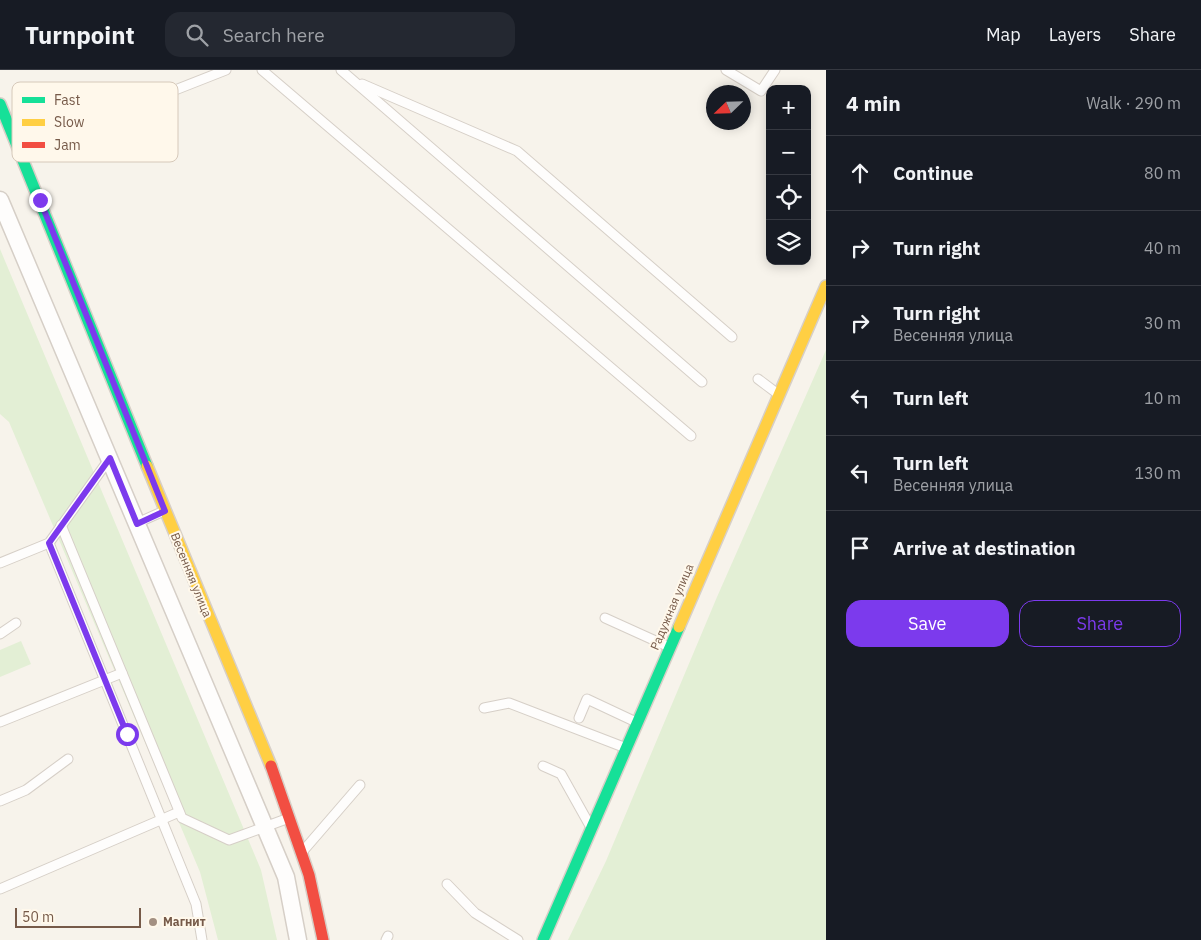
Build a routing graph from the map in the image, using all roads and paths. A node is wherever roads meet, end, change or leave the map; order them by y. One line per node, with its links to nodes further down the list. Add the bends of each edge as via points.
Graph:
1 (226, 70): 7 (lane)
2 (262, 70): 17 (lane)
3 (341, 70): 6 (lane)
4 (726, 70): 5 (lane, via 761,91)
5 (775, 70)
6 (353, 80): 13 (lane, via 517,151); 15 (lane)
7 (178, 89)
8 (0, 104): 9 (street, Весенняя улица)
9 (12, 132)
10 (24, 162): 19 (street, Весенняя улица)
11 (0, 200): 18 (street)
12 (826, 286): 16 (street, Радужная улица)
13 (732, 337)
14 (758, 379): 16 (lane)
15 (702, 382)
16 (779, 395): 27 (street, Радужная улица)
17 (691, 436)
18 (110, 458): 20 (street); 21 (lane)
19 (165, 511): 20 (lane); 41 (street, Весенняя улица, via 271,765)
20 (137, 524): 42 (street)
21 (61, 526): 22 (lane); 28 (lane)
22 (49, 543): 23 (lane); 29 (lane)
23 (0, 563)
24 (605, 618): 27 (lane)
25 (16, 623): 26 (lane)
26 (0, 634)
27 (670, 647): 33 (street, Радужная улица)
28 (122, 673): 29 (lane); 39 (lane)
29 (105, 680): 32 (lane); 40 (lane)
30 (484, 708): 34 (lane, via 509,703)
31 (579, 718): 33 (lane, via 587,699)
32 (0, 722)
33 (637, 723): 34 (street, Радужная улица)
34 (626, 748): 43 (street, Радужная улица)
35 (68, 759): 38 (lane, via 26,790)
36 (543, 766): 43 (lane, via 560,774)
37 (360, 785): 44 (lane)
38 (0, 801)
39 (179, 812): 40 (lane); 42 (lane, via 182,818 229,840)
40 (162, 818): 46 (lane); 47 (lane, via 196,904)
41 (289, 818): 42 (lane); 44 (street, Весенняя улица)
42 (266, 827): 48 (street, via 286,877)
43 (592, 829): 51 (street, Радужная улица)
44 (301, 854): 49 (street, Весенняя улица, via 309,875)
45 (447, 884): 50 (lane, via 475,913)
46 (0, 889)
47 (202, 940)
48 (298, 940)
49 (323, 940)
50 (518, 940)
51 (543, 940)

